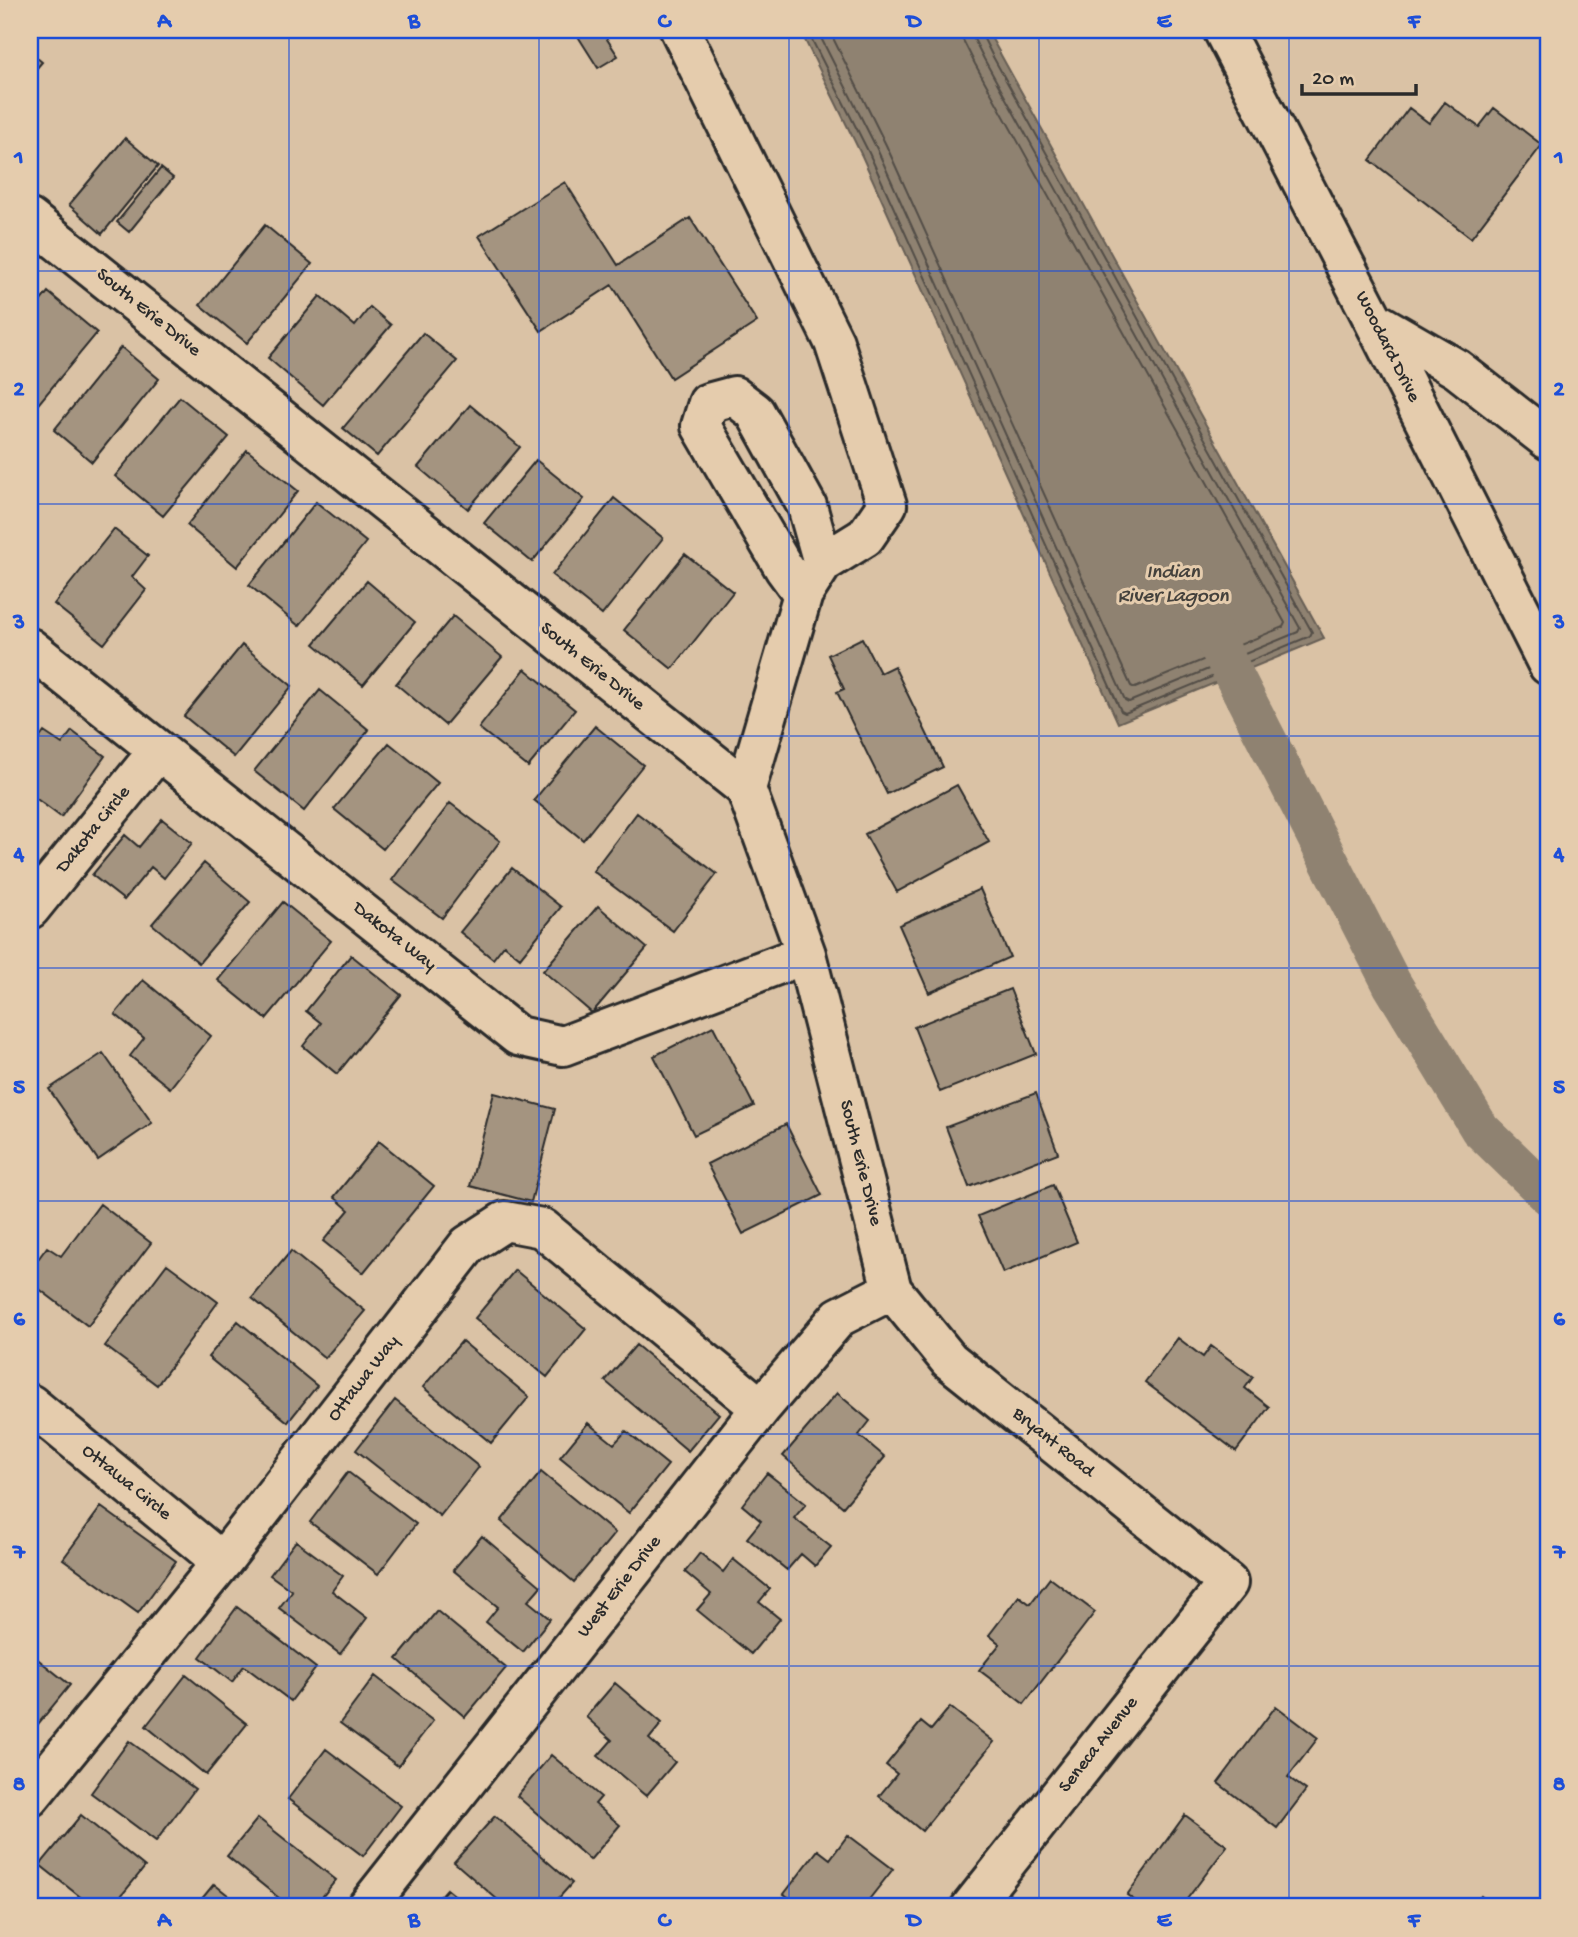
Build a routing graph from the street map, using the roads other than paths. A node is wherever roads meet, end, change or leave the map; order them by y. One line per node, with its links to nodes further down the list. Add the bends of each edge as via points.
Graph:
1 (680, 30): 9 (street, via 834,342 887,505 865,537 813,578)
2 (1223, 30): 4 (street, Woodard Drive)
3 (30, 219): 9 (street, South Erie Drive)
4 (1374, 321): 5 (street, via 1457,369); 7 (street, Woodard Drive)
5 (1548, 440)
6 (30, 649): 8 (street, Dakota Way)
7 (1548, 665)
8 (158, 751): 10 (street, Dakota Circle); 11 (street, Dakota Way, via 518,1036 563,1046)
9 (746, 789): 11 (street, South Erie Drive)
10 (30, 909)
11 (806, 954): 12 (street, South Erie Drive)
12 (892, 1290): 14 (street, West Erie Drive, via 839,1317); 16 (street, Bryant Road, via 949,1360)
13 (30, 1404): 15 (street, Ottawa Circle)
14 (761, 1409): 15 (street, Ottawa Way, via 542,1228 505,1221 468,1245); 18 (street, West Erie Drive)
15 (222, 1562): 17 (street, Ottawa Way)
16 (1228, 1583): 19 (street, Seneca Avenue)
17 (30, 1797)
18 (366, 1907)
19 (971, 1907)

